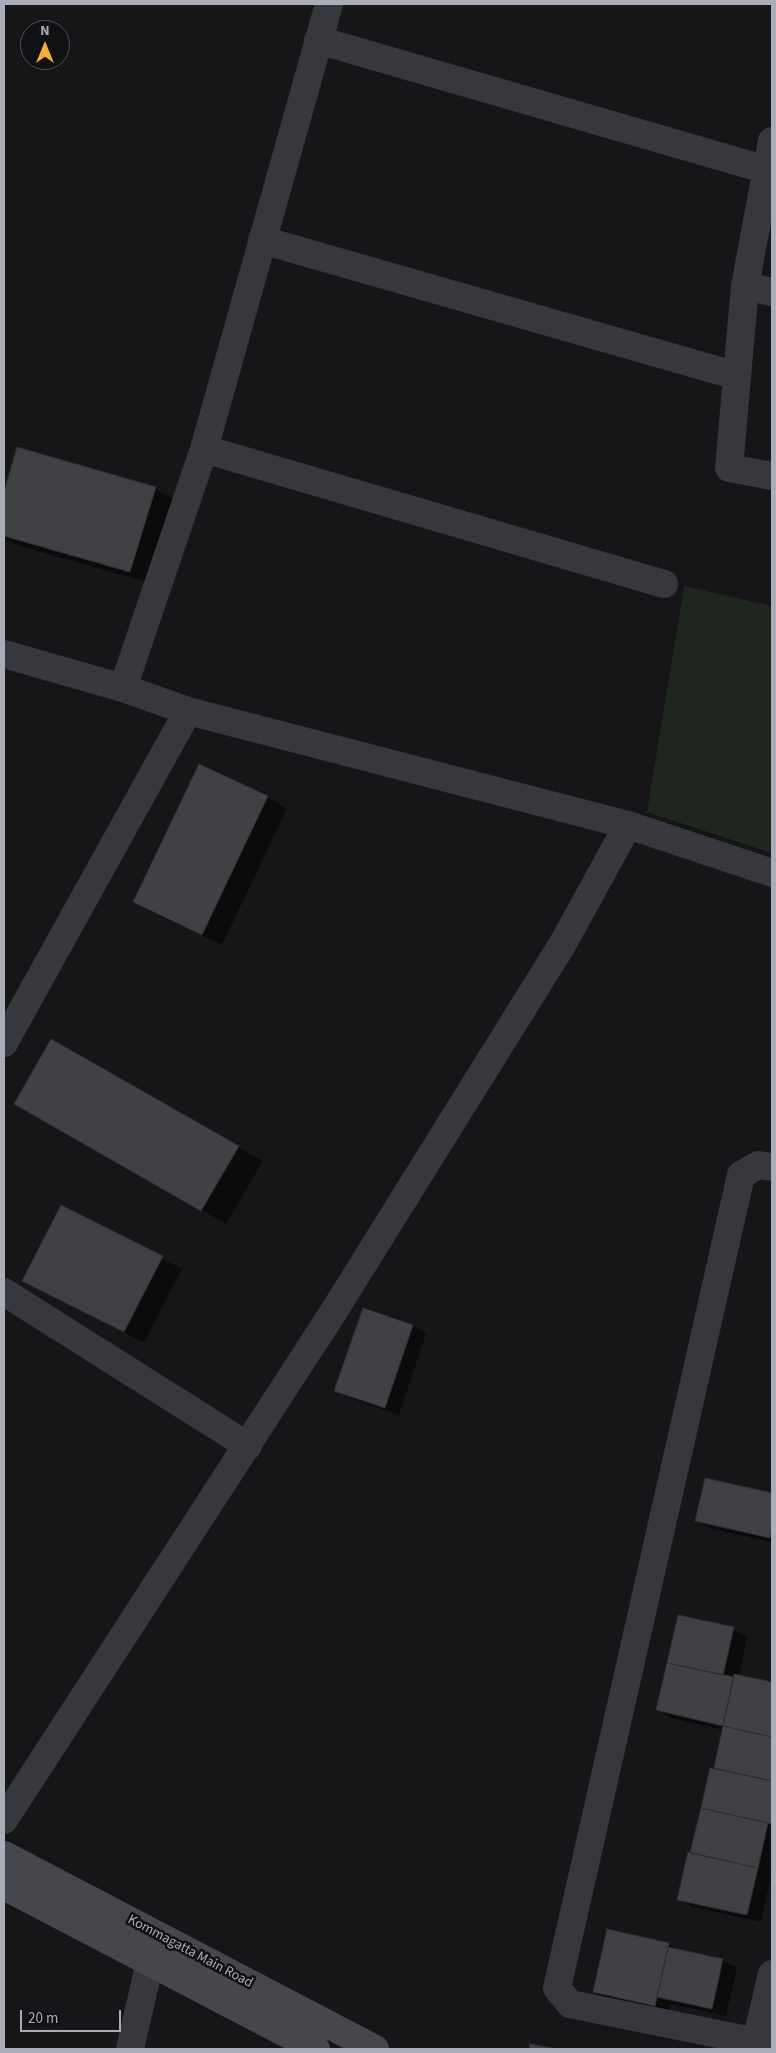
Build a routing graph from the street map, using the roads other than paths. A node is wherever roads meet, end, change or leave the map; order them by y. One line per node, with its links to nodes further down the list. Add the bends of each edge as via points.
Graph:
1 (329, 4): 2 (street)
2 (318, 40): 4 (street); 5 (street)
3 (772, 141): 4 (street)
4 (767, 170): 6 (street)
5 (262, 240): 8 (street); 9 (street)
6 (745, 286): 7 (street); 8 (street)
7 (772, 292)
8 (737, 376): 10 (street, via 730,468)
9 (204, 448): 11 (street); 13 (street)
10 (772, 476)
11 (664, 584)
12 (4, 654): 13 (street)
13 (123, 688): 14 (street)
14 (188, 711): 15 (street); 17 (street)
15 (628, 825): 16 (street); 20 (street, via 556,953)
16 (772, 873)
17 (4, 1042)
18 (772, 1167): 26 (street, via 758,1165 741,1175 557,1988 570,2004)
19 (4, 1292): 20 (street)
20 (248, 1446): 21 (street)
21 (4, 1820)
22 (4, 1855): 29 (main road, Kommagatta Main Road)
23 (4, 1886): 24 (main road, Kommagatta Main Road)
24 (150, 1962): 27 (street); 28 (main road, Kommagatta Main Road)
25 (772, 1974): 26 (street)
26 (764, 2043)
27 (130, 2049)
28 (316, 2049)
29 (375, 2049)

